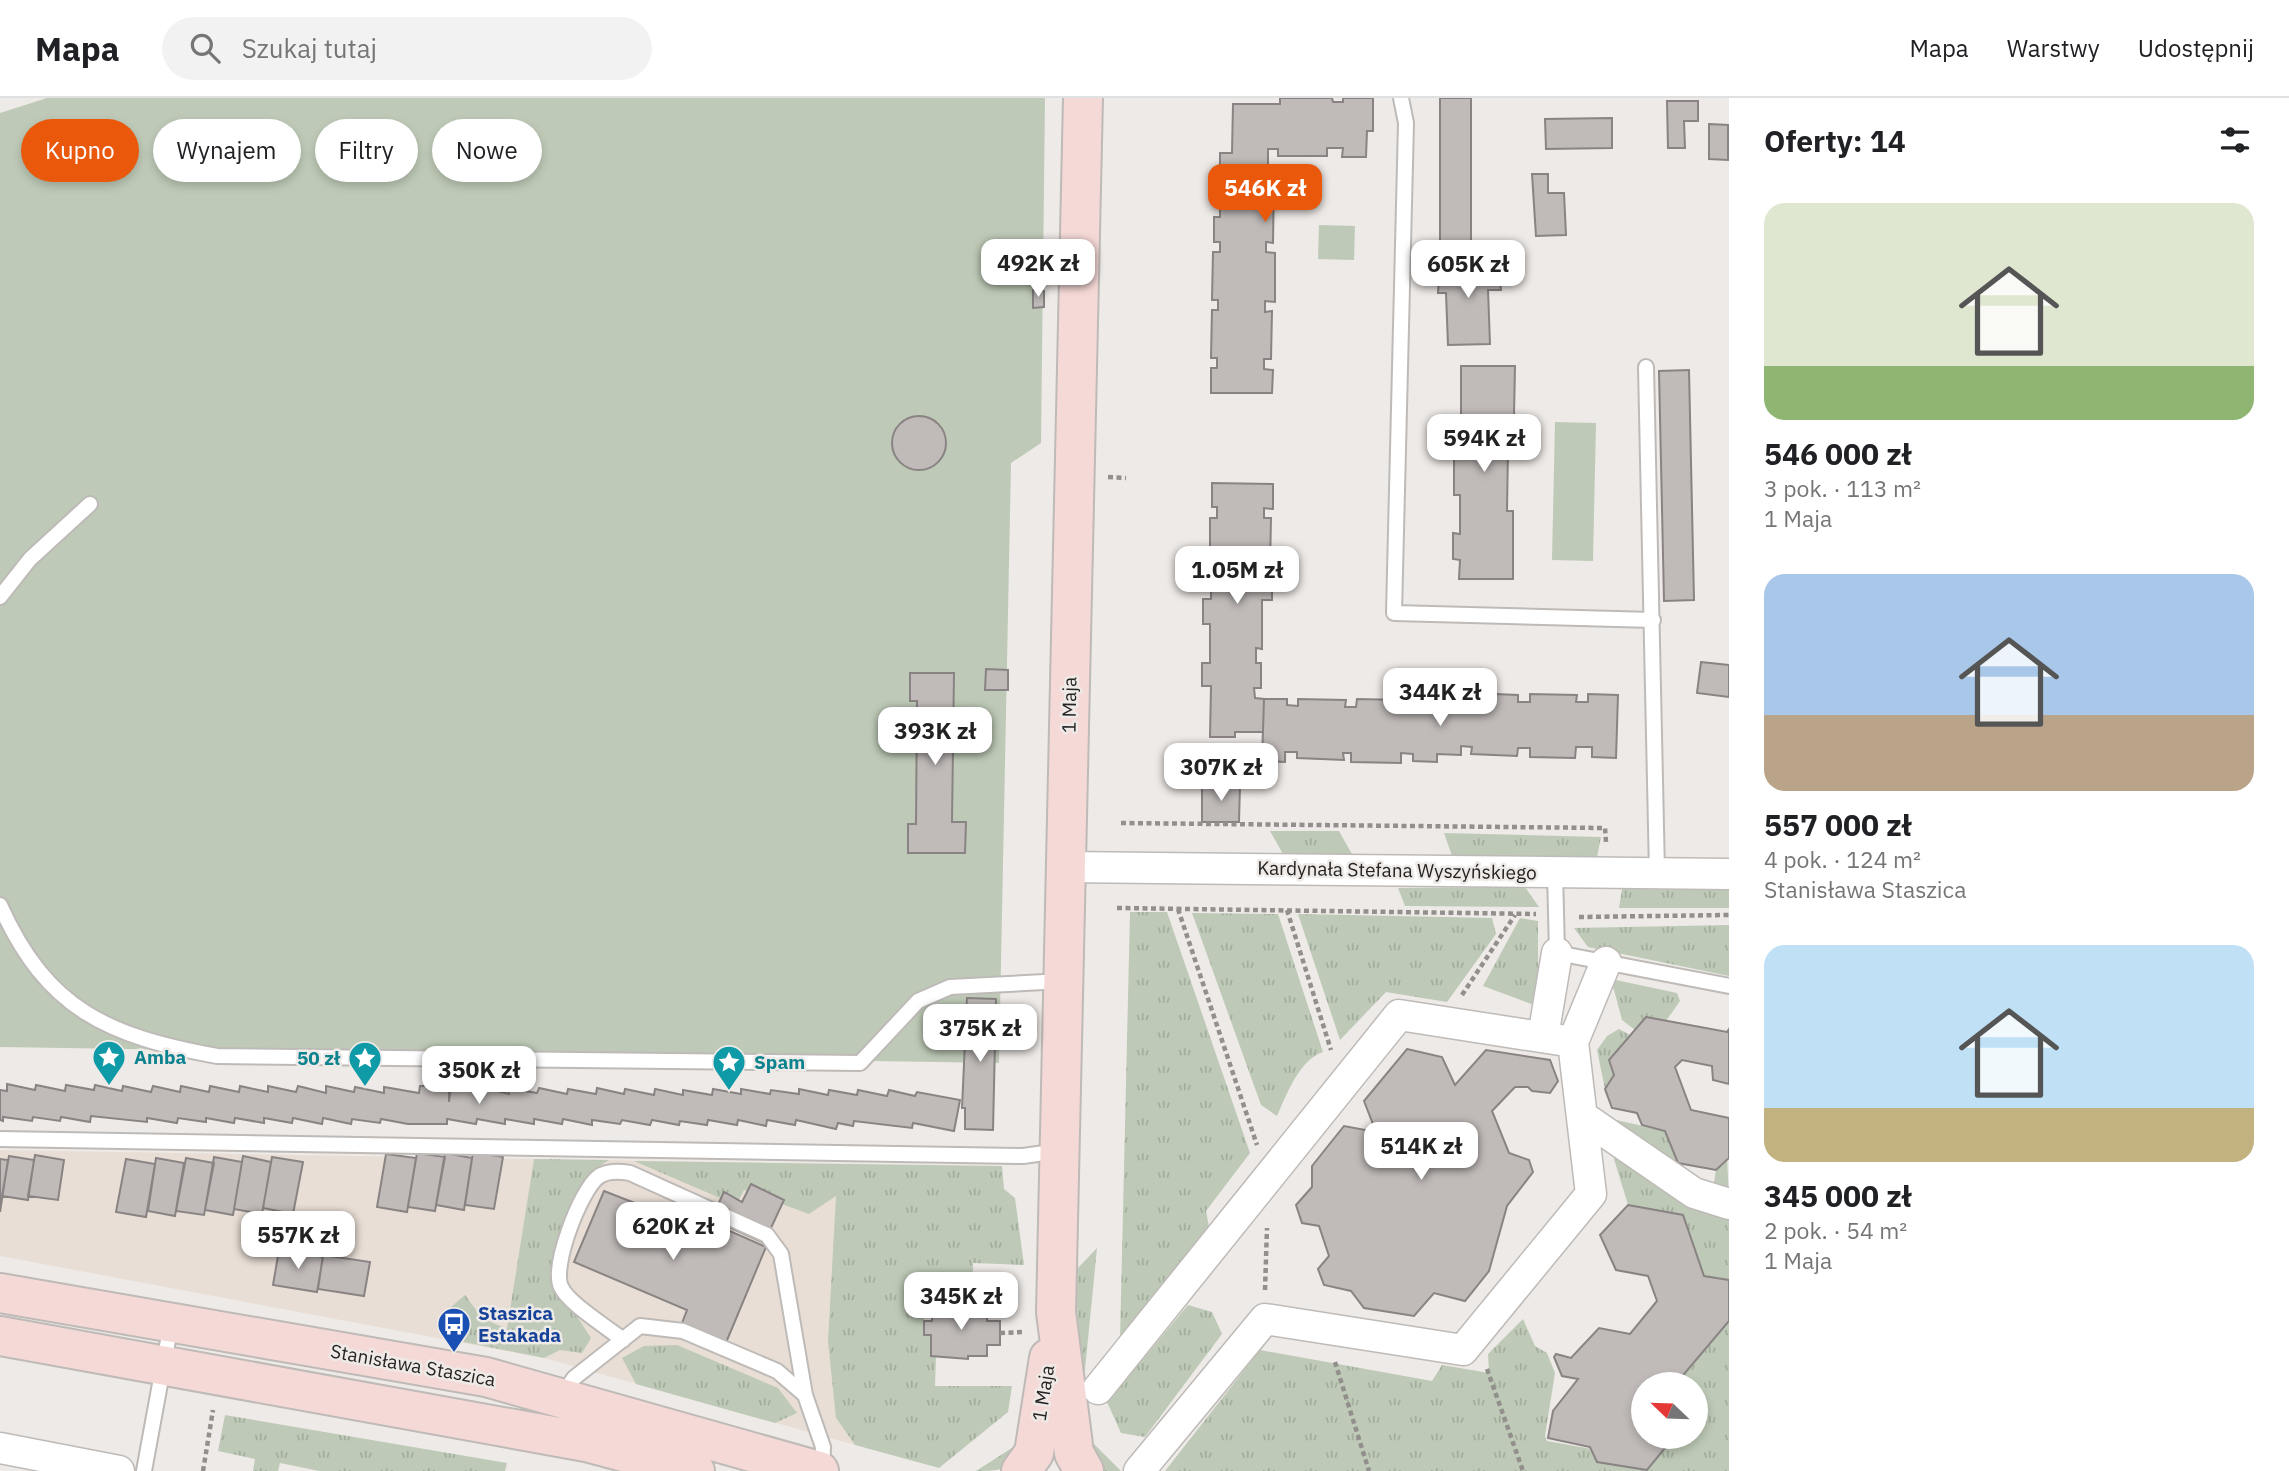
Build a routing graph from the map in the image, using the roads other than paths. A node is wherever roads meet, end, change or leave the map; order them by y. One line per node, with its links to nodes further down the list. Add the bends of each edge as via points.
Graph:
1 (1083, 98): 7 (street, 1 Maja)
2 (1401, 98): 6 (lane, via 1406,123 1394,613)
3 (1646, 367): 6 (lane)
4 (90, 504): 5 (lane, via 30,559)
5 (0, 597)
6 (1653, 620): 9 (lane)
7 (1065, 867): 8 (street, Kardynała Stefana Wyszyńskiego); 14 (street, 1 Maja)
8 (1555, 872): 9 (street, Kardynała Stefana Wyszyńskiego); 12 (lane)
9 (1657, 873): 10 (street, Kardynała Stefana Wyszyńskiego)
10 (1729, 874)
11 (0, 905): 14 (lane, via 41,975 72,1006 167,1047 217,1056 860,1063 918,1001 950,986)
12 (1557, 953): 13 (lane); 16 (street)
13 (1606, 962): 15 (lane); 17 (street)
14 (1062, 981): 20 (street, 1 Maja)
15 (1729, 986)
16 (1543, 1037): 17 (street); 28 (street, via 1399,1015)
17 (1573, 1042): 18 (street)
18 (1582, 1116): 21 (street, via 1694,1193); 39 (street, via 1591,1194 1463,1350 1265,1319)
19 (0, 1139): 20 (lane, via 1023,1156)
20 (1059, 1151): 23 (street, 1 Maja)
21 (1729, 1204)
22 (0, 1293): 24 (street, Stanisława Staszica)
23 (1056, 1311): 37 (street, 1 Maja, via 1034,1453); 38 (street, 1 Maja, via 1074,1453)
24 (171, 1323): 27 (lane); 30 (street, Stanisława Staszica, via 486,1377)
25 (0, 1336): 27 (street)
26 (623, 1340): 29 (lane, via 640,1326 683,1331 777,1371); 29 (lane, via 572,1300 561,1288 558,1274 560,1255 590,1185 600,1175 614,1171 630,1172 767,1235 781,1254); 30 (lane, via 574,1378)
27 (163, 1366): 31 (street); 34 (lane)
28 (1098, 1390)
29 (805, 1395): 36 (lane, via 823,1447)
30 (562, 1397): 31 (lane); 36 (street, Stanisława Staszica)
31 (586, 1442): 35 (street)
32 (0, 1448): 33 (street)
33 (119, 1471)
34 (144, 1471)
35 (695, 1471)
36 (820, 1471)
37 (1021, 1471)
38 (1084, 1471)
39 (1139, 1471)

